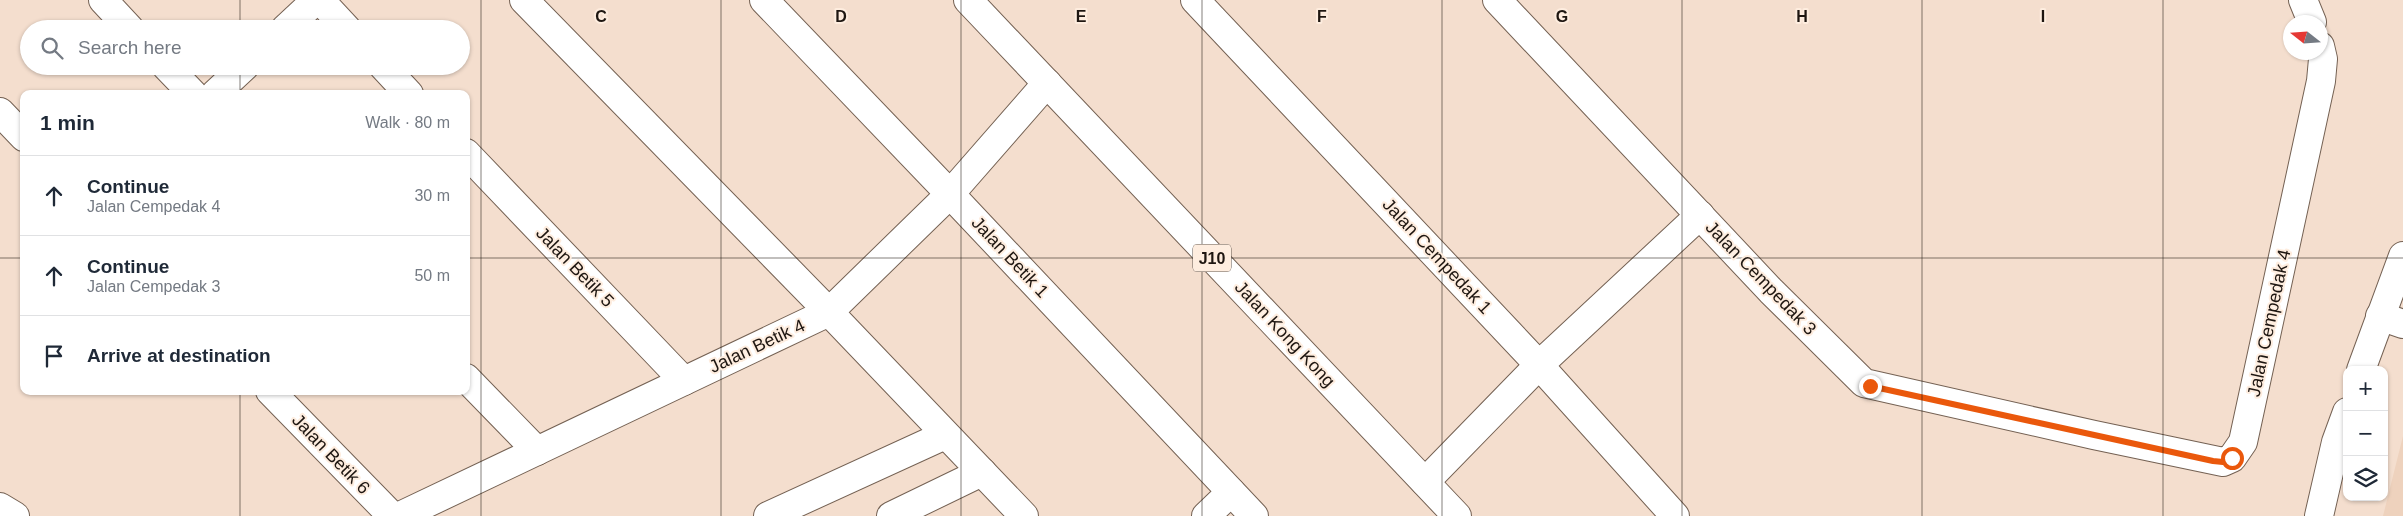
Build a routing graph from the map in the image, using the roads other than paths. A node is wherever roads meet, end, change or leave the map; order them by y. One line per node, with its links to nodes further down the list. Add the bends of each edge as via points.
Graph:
1 (103, 0): 11 (street)
2 (316, 0): 12 (street)
3 (320, 0): 13 (street)
4 (524, 0): 28 (street)
5 (764, 0): 25 (street, Jalan Betik 1)
6 (968, 0): 18 (street, Jalan Kong Kong / J10)
7 (1195, 0): 30 (street, Jalan Cempedak 1)
8 (1497, 0): 26 (street, Jalan Cempedak 3)
9 (2303, 0): 10 (street)
10 (2309, 15)
11 (122, 20)
12 (295, 20)
13 (339, 20)
14 (2323, 60): 37 (street, Jalan Cempedak 4, via 2322,81 2239,451 2223,462 2213,461)
15 (175, 75): 19 (street)
16 (235, 75): 20 (street)
17 (391, 75): 21 (street)
18 (1047, 83): 25 (street, Jalan Betik 4); 40 (street, Jalan Kong Kong / J10)
19 (189, 90)
20 (219, 90)
21 (405, 90)
22 (0, 112): 23 (street)
23 (20, 133)
24 (470, 157): 32 (street, Jalan Betik 5)
25 (950, 194): 28 (street, Jalan Betik 4); 41 (street, Jalan Betik 1)
26 (1700, 215): 30 (street); 37 (street, Jalan Cempedak 3, via 1864,383)
27 (2403, 256): 29 (street)
28 (829, 312): 32 (street, Jalan Betik 4); 36 (street)
29 (2392, 320): 31 (street)
30 (1539, 365): 40 (street); 52 (street, Jalan Cempedak 1)
31 (2364, 366)
32 (684, 381): 38 (street, Jalan Betik 4)
33 (470, 382): 38 (street)
34 (274, 395): 44 (street, Jalan Betik 6)
35 (2343, 423): 53 (street)
36 (945, 435): 39 (street); 46 (street)
37 (2094, 435)
38 (537, 451): 45 (street, Jalan Betik 4)
39 (982, 472): 47 (street); 48 (street)
40 (1425, 482): 51 (street, Jalan Kong Kong / J10)
41 (1231, 492): 49 (street); 50 (street, Jalan Betik 1)
42 (0, 507): 43 (street)
43 (15, 516)
44 (392, 516)
45 (400, 516)
46 (768, 516)
47 (891, 516)
48 (1024, 516)
49 (1206, 516)
50 (1254, 516)
51 (1457, 516)
52 (1675, 516)
53 (2319, 516)

